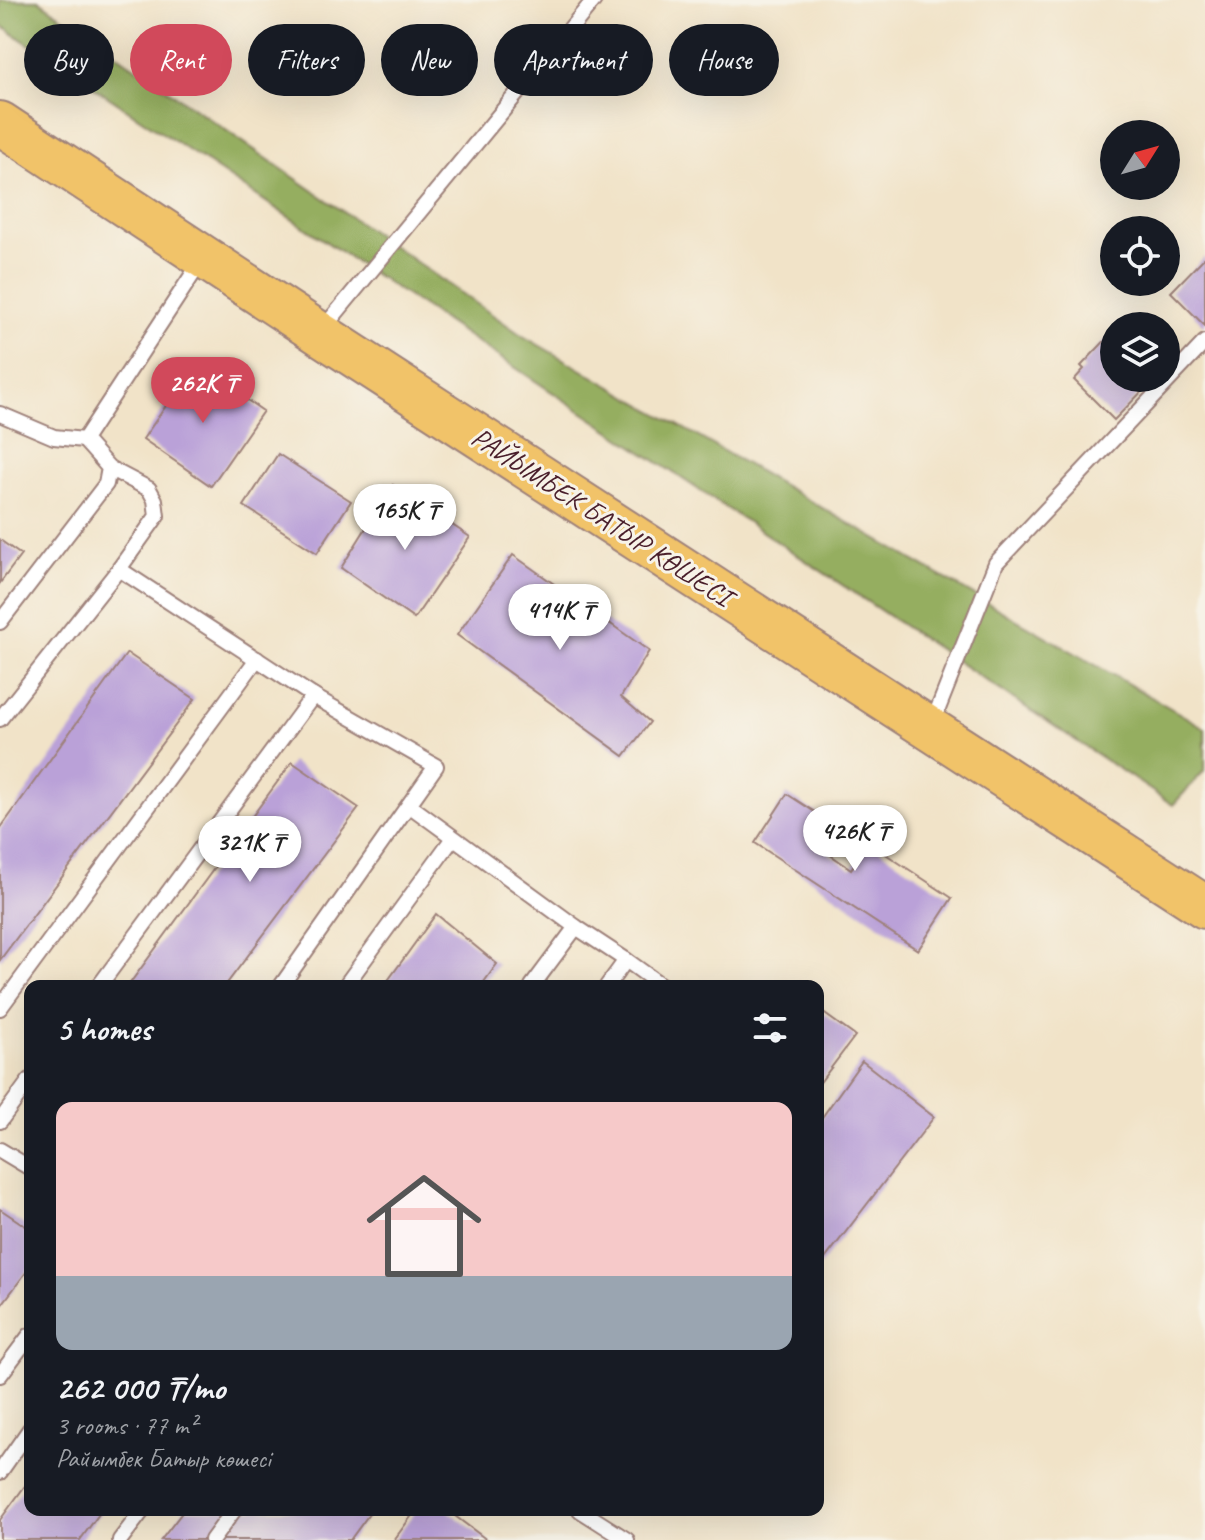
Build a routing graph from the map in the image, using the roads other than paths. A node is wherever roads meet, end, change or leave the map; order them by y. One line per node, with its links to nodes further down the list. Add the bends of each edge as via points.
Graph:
1 (594, 0): 4 (lane)
2 (0, 123): 3 (main road, РАЙЫМБЕК БАТЫР КӨШЕСІ)
3 (204, 256): 4 (main road, РАЙЫМБЕК БАТЫР КӨШЕСІ); 7 (lane)
4 (319, 333): 14 (main road, РАЙЫМБЕК БАТЫР КӨШЕСІ)
5 (1205, 342): 14 (lane, via 996,563)
6 (0, 414): 7 (lane, via 54,437)
7 (84, 440): 8 (lane)
8 (109, 468): 9 (lane, via 149,489 157,516); 10 (lane, via 95,501)
9 (119, 569): 11 (lane); 13 (lane)
10 (0, 622)
11 (257, 659): 12 (lane); 26 (lane)
12 (313, 696): 15 (lane, via 436,766); 20 (lane)
13 (0, 719)
14 (930, 728): 17 (main road, РАЙЫМБЕК БАТЫР КӨШЕСІ)
15 (409, 805): 16 (lane); 21 (lane)
16 (453, 838): 18 (lane); 22 (lane)
17 (1205, 907)
18 (576, 927): 19 (lane); 23 (lane)
19 (626, 960): 24 (lane); 25 (lane)
20 (103, 980)
21 (285, 980)
22 (349, 980)
23 (536, 980)
24 (611, 980)
25 (654, 980)
26 (0, 1008)
27 (24, 1088): 28 (lane)
28 (0, 1121)
29 (0, 1150): 30 (lane)
30 (24, 1164)
31 (24, 1343): 32 (lane)
32 (0, 1375)
33 (24, 1438): 34 (lane)
34 (0, 1472)
35 (138, 1516): 38 (lane)
36 (230, 1516): 39 (lane)
37 (589, 1516): 40 (lane)
38 (120, 1540)
39 (212, 1540)
40 (627, 1540)

